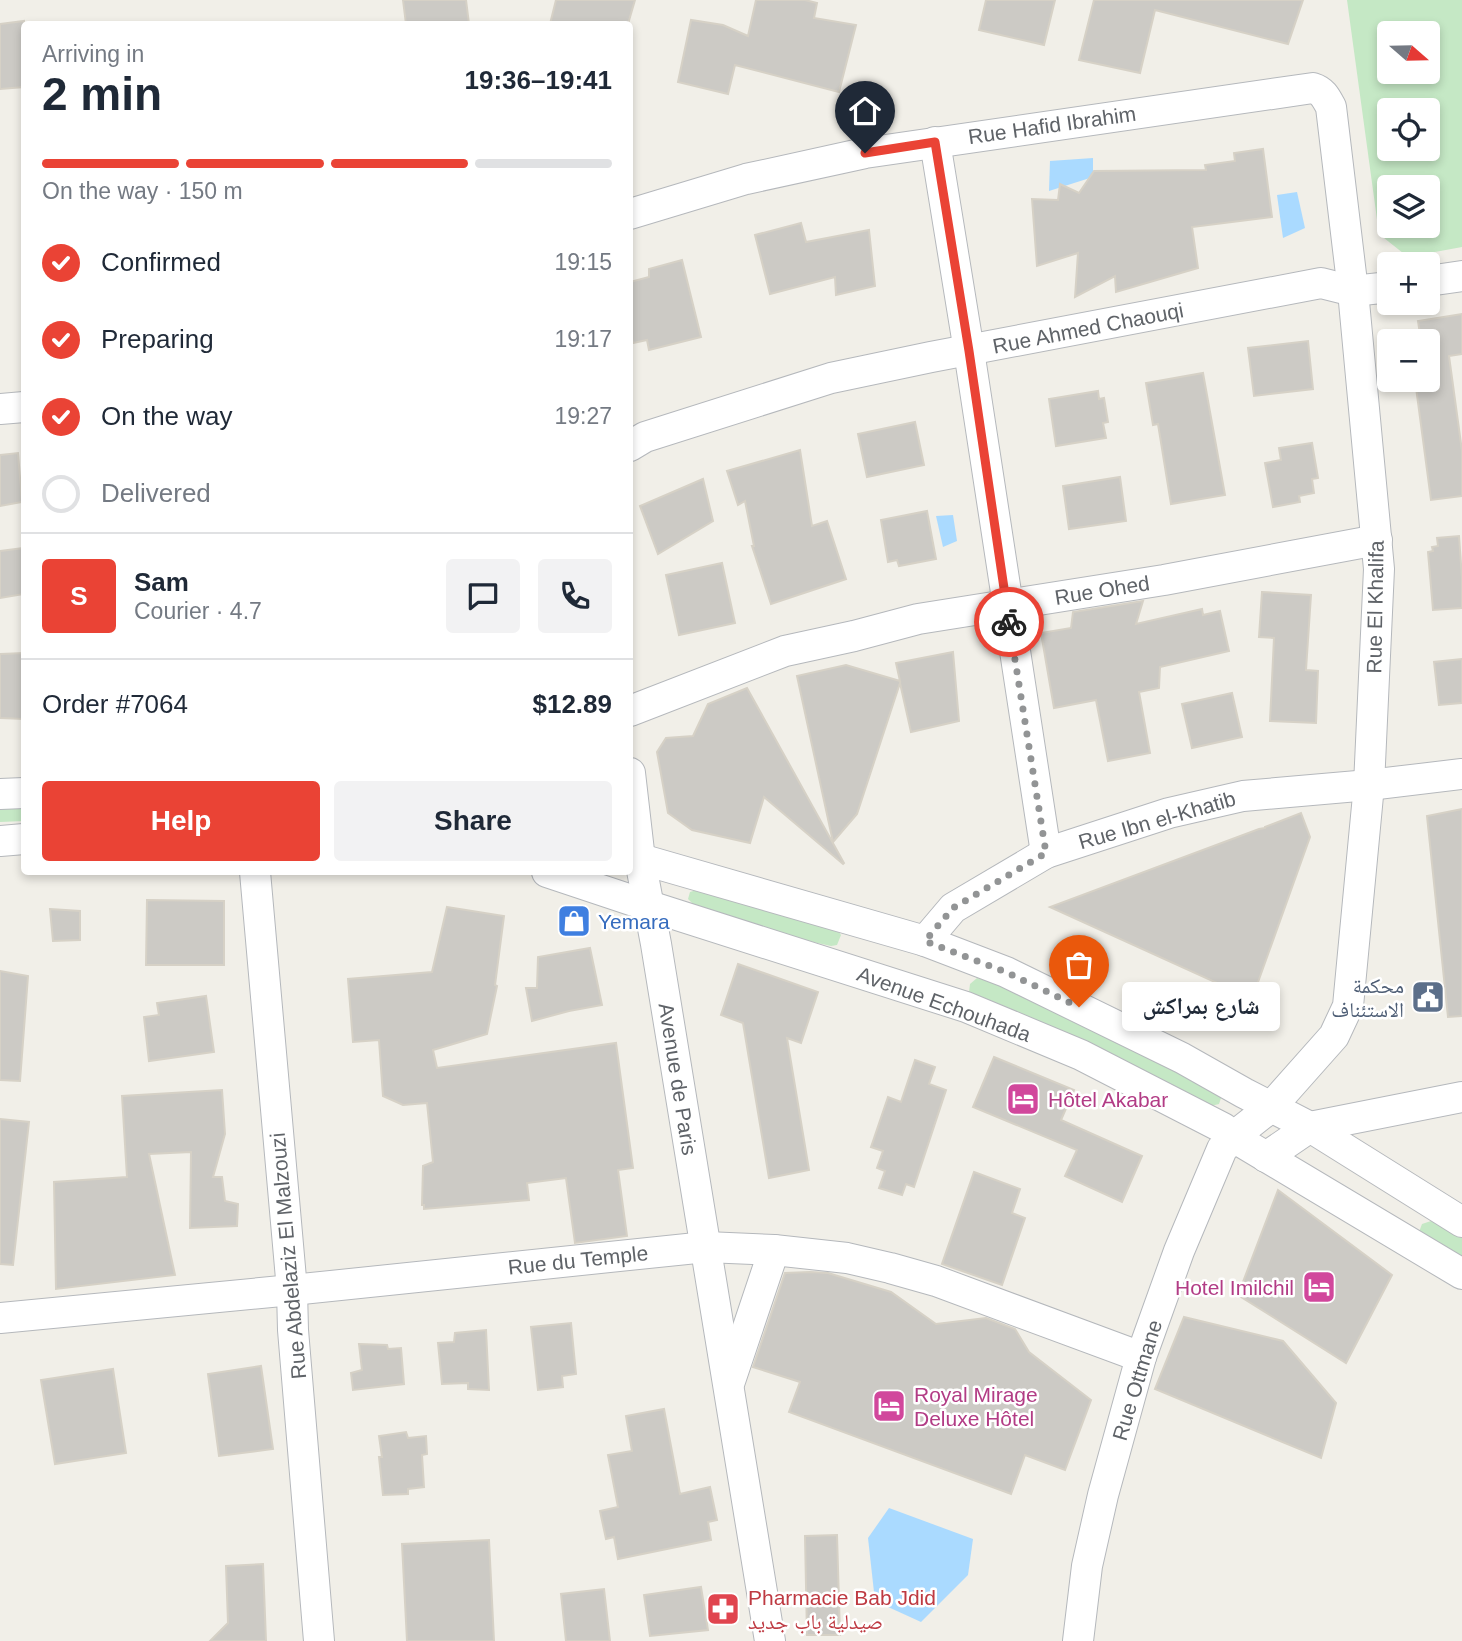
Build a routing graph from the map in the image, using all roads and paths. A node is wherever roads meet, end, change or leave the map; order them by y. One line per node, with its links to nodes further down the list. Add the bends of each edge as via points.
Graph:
1 (1313, 88): 2 (street, Rue Hafid Ibrahim); 7 (street, Rue El Khalifa, via 1320,90 1331,107)
2 (935, 142): 3 (street, Rue Hafid Ibrahim, via 746,179); 8 (street)
3 (633, 213)
4 (1462, 276): 5 (street)
5 (1440, 279)
6 (1377, 288): 7 (street, Rue Ahmed Chaouqi)
7 (1353, 290): 8 (street, Rue Ahmed Chaouqi, via 1321,283); 12 (street, Rue El Khalifa)
8 (969, 351): 11 (street, Rue Ahmed Chaouqi, via 831,378); 13 (street)
9 (21, 407): 10 (street)
10 (0, 409)
11 (633, 444)
12 (1377, 540): 13 (street, Rue Ohed); 16 (street, Rue El Khalifa, via 1380,569)
13 (1007, 606): 14 (street, Rue Ohed, via 918,619 785,651); 22 (street)
14 (633, 710)
15 (1462, 774): 16 (street, Rue Ibn el-Khatib)
16 (1369, 785): 22 (street, Rue Ibn el-Khatib, via 1243,796 1169,813); 29 (street, Rue El Khalifa, via 1348,1006 1334,1036)
17 (21, 793): 18 (street)
18 (0, 794)
19 (633, 824): 23 (street, Avenue de Paris)
20 (21, 839): 21 (street)
21 (0, 841)
22 (1046, 853): 27 (street, Rue Ibn el-Khatib, via 953,908)
23 (635, 858): 26 (street, Avenue de Paris); 27 (street)
24 (255, 875): 37 (street, Rue Abdelaziz El Malzouzi)
25 (556, 875): 26 (street, Avenue Echouhada)
26 (649, 906): 31 (street, Avenue Echouhada, via 966,1007 1081,1055); 34 (street, Avenue de Paris)
27 (925, 941): 29 (street, via 1006,972 1115,1024)
28 (1462, 1097): 30 (street)
29 (1271, 1107): 30 (street); 31 (street, Rue Ottmane)
30 (1310, 1127): 32 (street); 33 (street)
31 (1233, 1137): 32 (street, Avenue Echouhada); 39 (street, Rue Ottmane, via 1222,1149 1179,1251)
32 (1266, 1157): 36 (street, Avenue Echouhada)
33 (1462, 1222)
34 (706, 1247): 35 (street, Rue du Temple); 37 (street, Rue du Temple); 40 (street, Avenue de Paris)
35 (774, 1250): 39 (street, Rue du Temple, via 847,1258 936,1281); 40 (street, Avenue de Paris)
36 (1462, 1274)
37 (292, 1290): 38 (street, Rue du Temple); 41 (street, Rue Abdelaziz El Malzouzi)
38 (0, 1318)
39 (1141, 1357): 43 (street, Rue Ottmane, via 1087,1566)
40 (729, 1385): 42 (street, Avenue de Paris)
41 (319, 1641)
42 (770, 1641)
43 (1078, 1641)

